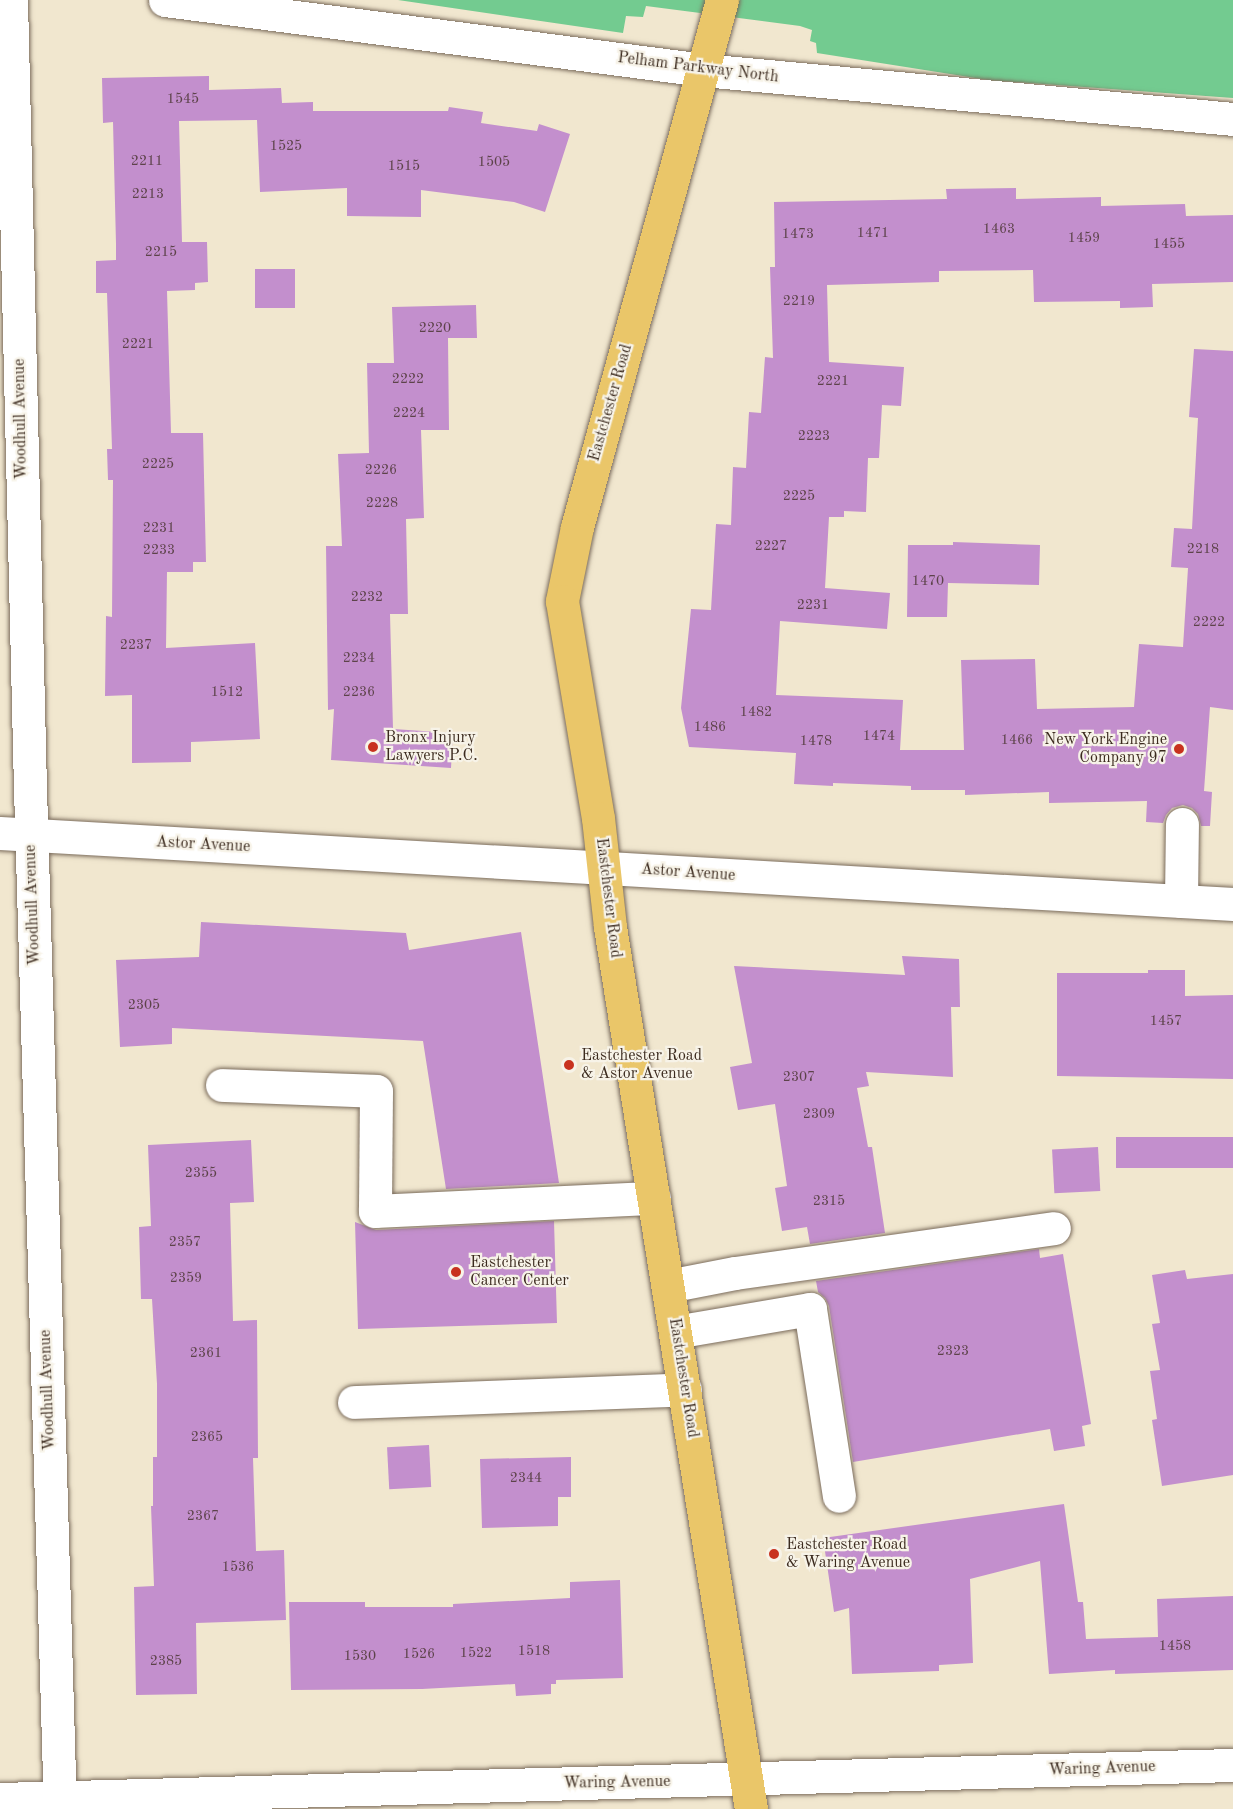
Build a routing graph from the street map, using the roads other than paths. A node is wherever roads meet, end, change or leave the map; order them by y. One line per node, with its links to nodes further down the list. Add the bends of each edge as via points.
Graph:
1 (11, 0): 7 (street, Woodhull Avenue)
2 (165, 0): 4 (street, Pelham Parkway North)
3 (722, 0): 4 (main road, Eastchester Road)
4 (703, 70): 5 (street, Pelham Parkway North); 8 (main road, Eastchester Road, via 577,527 562,601 598,818)
5 (1233, 119)
6 (1182, 824): 9 (street)
7 (16, 834): 8 (street, Astor Avenue); 22 (street, Woodhull Avenue)
8 (601, 867): 9 (street, Astor Avenue); 12 (main road, Eastchester Road)
9 (1181, 901): 10 (street, Astor Avenue)
10 (1233, 904)
11 (222, 1085): 12 (street, via 376,1091 375,1211)
12 (654, 1198): 14 (main road, Eastchester Road)
13 (1054, 1227): 14 (street)
14 (668, 1286): 15 (main road, Eastchester Road)
15 (675, 1332): 16 (main road, Eastchester Road); 18 (street, via 810,1309)
16 (685, 1389): 17 (street); 20 (main road, Eastchester Road)
17 (354, 1402)
18 (839, 1496)
19 (1233, 1765): 20 (street, Waring Avenue)
20 (749, 1794): 22 (street, Waring Avenue)
21 (0, 1799): 22 (street, Waring Avenue)
22 (60, 1803)

